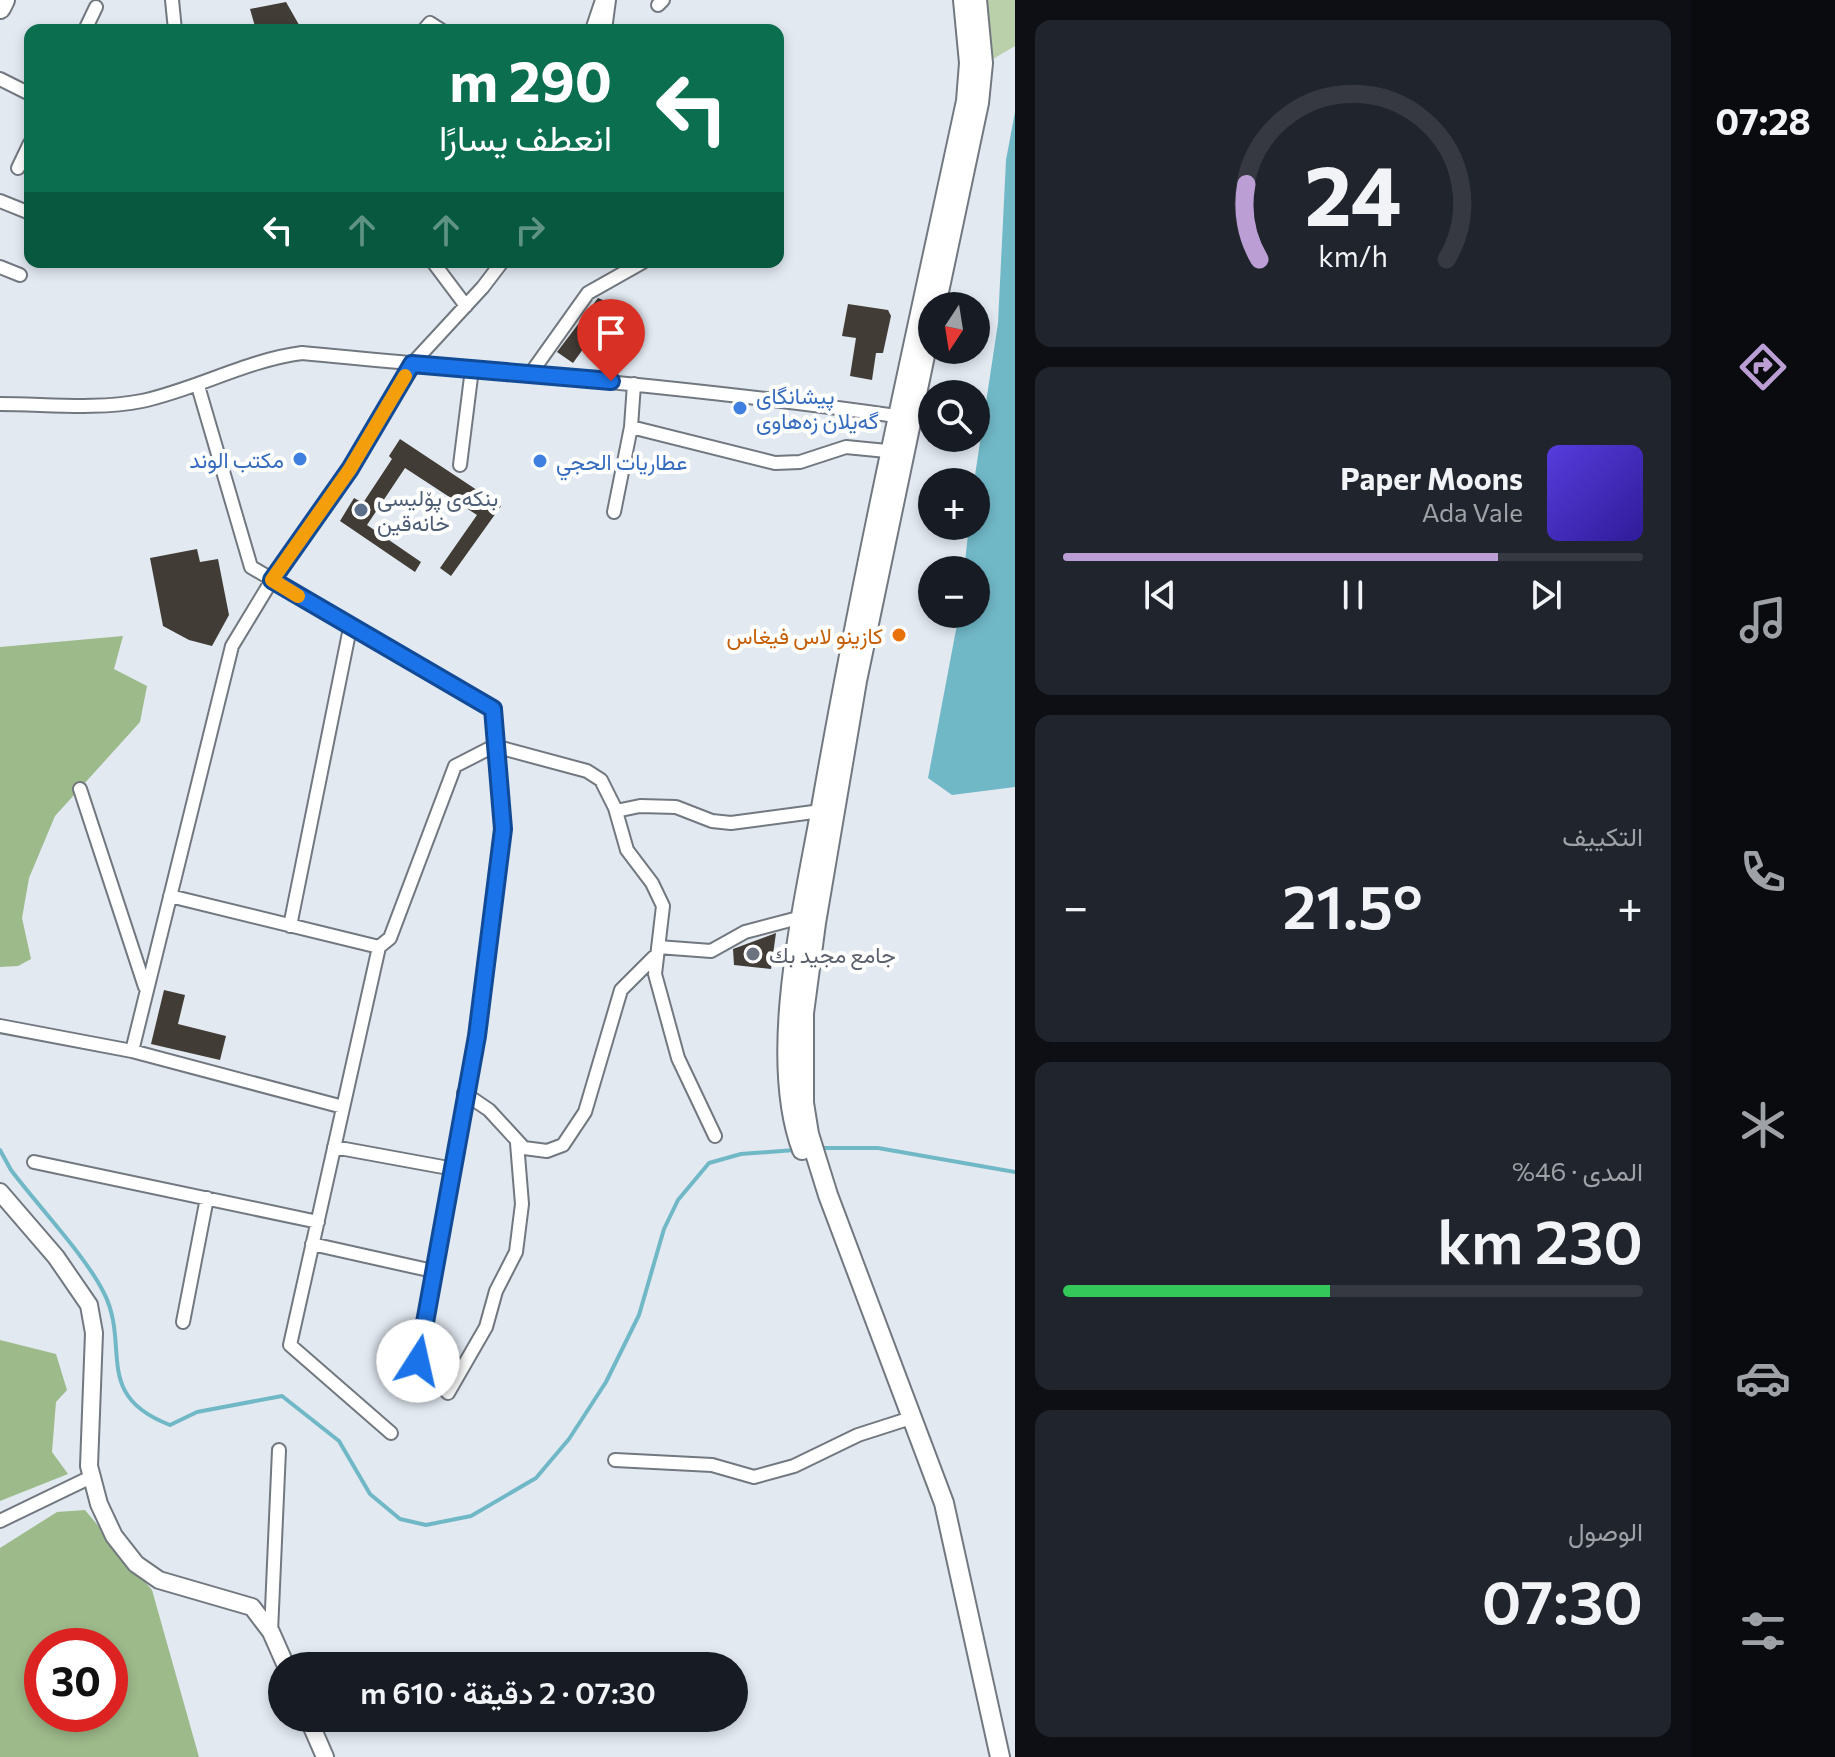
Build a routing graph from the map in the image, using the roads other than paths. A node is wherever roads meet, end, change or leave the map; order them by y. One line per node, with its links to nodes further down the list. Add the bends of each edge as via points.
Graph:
1 (4, 0): 8 (main road)
2 (172, 0): 10 (street)
3 (602, 0): 11 (street)
4 (609, 0): 12 (street)
5 (963, 0): 33 (main road, via 969,63 966,101)
6 (977, 0): 24 (main road, via 983,63 979,103)
7 (96, 7): 9 (street)
8 (0, 8)
9 (88, 24)
10 (174, 24)
11 (594, 24)
12 (606, 24)
13 (0, 79): 14 (street)
14 (24, 91)
15 (24, 156): 16 (street)
16 (18, 168)
17 (0, 201): 18 (street)
18 (24, 211)
19 (0, 267): 23 (street)
20 (438, 268): 25 (street)
21 (497, 268): 25 (street)
22 (632, 268): 29 (street, via 588,293)
23 (20, 275)
24 (939, 292)
25 (466, 306): 26 (street)
26 (412, 364): 28 (street); 31 (street, via 302,353 275,356); 38 (street, via 350,469)
27 (920, 364): 33 (main road)
28 (472, 369): 29 (street); 36 (street)
29 (531, 373): 30 (street)
30 (634, 384): 33 (street); 34 (street)
31 (198, 386): 32 (street, via 140,401); 38 (street, via 251,567)
32 (0, 404)
33 (904, 418): 35 (main road)
34 (631, 427): 35 (street, via 775,463 800,462 846,447); 37 (street)
35 (896, 452): 43 (main road); 54 (main road, via 811,953)
36 (460, 465)
37 (614, 512)
38 (272, 580): 39 (street); 44 (street, via 232,646)
39 (350, 628): 40 (street, via 493,709); 46 (street)
40 (494, 746): 42 (street, via 595,775); 47 (street, via 455,766 390,938); 52 (street, via 503,829 477,1036)
41 (80, 789): 49 (street)
42 (616, 811): 43 (street, via 676,807 731,823); 48 (street, via 627,850 663,906)
43 (821, 811): 45 (main road)
44 (170, 896): 46 (street); 49 (street)
45 (802, 917): 48 (street, via 745,932 716,950); 54 (main road, via 789,1043)
46 (290, 926): 47 (street)
47 (379, 947): 53 (street)
48 (656, 952): 55 (street, via 655,974 678,1058); 56 (street, via 621,990 578,1128 563,1145 547,1151 531,1151)
49 (146, 989): 51 (street)
50 (0, 1026): 51 (street)
51 (132, 1051): 53 (street)
52 (464, 1093): 56 (street, via 489,1110); 59 (street)
53 (343, 1107): 57 (street)
54 (801, 1125): 66 (main road)
55 (715, 1136)
56 (517, 1143): 64 (street, via 522,1204 516,1252 496,1291 486,1327 448,1393 418,1361)
57 (334, 1147): 59 (street); 62 (street)
58 (34, 1162): 61 (street)
59 (454, 1169): 64 (street)
60 (0, 1192): 70 (street, via 89,1305 94,1333)
61 (207, 1198): 62 (street); 65 (street)
62 (318, 1222): 63 (street)
63 (312, 1244): 64 (street); 67 (street, via 290,1345)
64 (433, 1271)
65 (183, 1322)
66 (914, 1417): 69 (street, via 754,1477 712,1465); 76 (main road, via 946,1513)
67 (391, 1433)
68 (279, 1450): 72 (street)
69 (615, 1460)
70 (91, 1477): 71 (street); 72 (street, via 107,1523 136,1564 159,1580 252,1607)
71 (0, 1521)
72 (271, 1632): 73 (street)
73 (280, 1652)
74 (314, 1732): 75 (street)
75 (325, 1757)
76 (1000, 1757)

